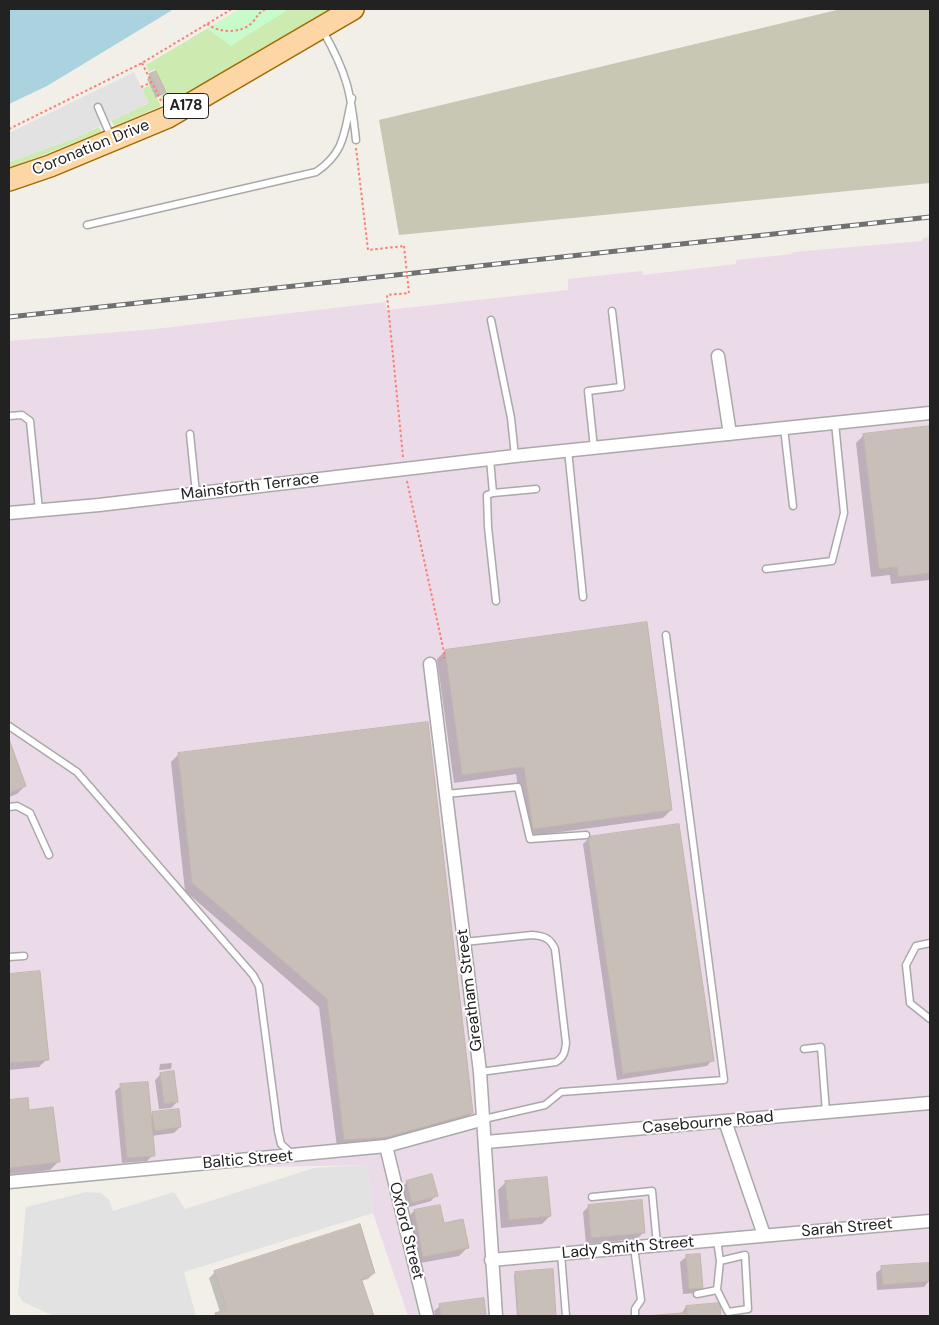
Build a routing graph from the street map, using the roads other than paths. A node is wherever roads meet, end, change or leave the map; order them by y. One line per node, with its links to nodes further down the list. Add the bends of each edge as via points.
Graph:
1 (353, 9): 2 (main road, Coronation Drive / A178)
2 (321, 28): 3 (lane, via 341,64); 5 (main road, Coronation Drive / A178, via 168,117)
3 (352, 98): 6 (lane); 8 (lane, via 340,148 331,162 316,172)
4 (98, 107): 5 (lane)
5 (113, 140): 7 (main road, Coronation Drive / A178)
6 (356, 140)
7 (9, 180)
8 (87, 225)
9 (612, 312): 18 (lane, via 621,387 588,391)
10 (491, 320): 20 (lane, via 511,418)
11 (718, 356): 17 (street)
12 (930, 413): 14 (street, Mainsforth Terrace)
13 (9, 416): 26 (lane, via 22,415 30,421)
14 (835, 422): 15 (street, Mainsforth Terrace); 28 (lane, via 844,513 832,562)
15 (784, 428): 17 (street, Mainsforth Terrace); 25 (lane)
16 (190, 434): 23 (lane)
17 (730, 434): 18 (street, Mainsforth Terrace)
18 (594, 448): 19 (street, Mainsforth Terrace)
19 (568, 450): 20 (street, Mainsforth Terrace); 29 (lane)
20 (515, 456): 21 (street, Mainsforth Terrace)
21 (490, 459): 23 (street, Mainsforth Terrace); 24 (lane)
22 (536, 489): 24 (lane)
23 (196, 493): 26 (street, Mainsforth Terrace)
24 (493, 493): 30 (lane, via 487,495)
25 (793, 506)
26 (39, 510): 27 (street, Mainsforth Terrace)
27 (9, 513)
28 (766, 569)
29 (583, 597)
30 (496, 601)
31 (666, 635): 47 (lane, via 724,1080 561,1092 544,1105)
32 (430, 664): 34 (street, Greatham Street)
33 (9, 726): 51 (lane, via 77,772 253,974 259,986 278,1131 281,1144)
34 (446, 794): 36 (lane, via 518,787 530,839); 38 (street, Greatham Street)
35 (9, 807): 37 (lane, via 18,806 30,813)
36 (586, 835)
37 (49, 855)
38 (464, 942): 44 (street, Greatham Street); 44 (lane, via 532,935 547,938 555,949 566,1043 562,1059)
39 (930, 943): 42 (lane, via 916,946 906,965 910,1003)
40 (24, 956): 41 (lane)
41 (9, 957)
42 (930, 1019)
43 (804, 1049): 46 (lane, via 821,1046)
44 (480, 1072): 47 (street, Greatham Street)
45 (930, 1103): 46 (street, Casebourne Road)
46 (826, 1112): 48 (street, Casebourne Road)
47 (484, 1120): 49 (street, Greatham Street); 50 (street, Baltic Street)
48 (726, 1121): 49 (street, Casebourne Road); 55 (street)
49 (486, 1142): 60 (street, Greatham Street)
50 (386, 1146): 51 (street, Baltic Street); 64 (street, Oxford Street)
51 (293, 1155): 52 (street, Baltic Street)
52 (9, 1182)
53 (592, 1197): 57 (lane, via 652,1191)
54 (930, 1222): 55 (street, Sarah Street)
55 (764, 1235): 56 (street, Lady Smith Street)
56 (717, 1240): 57 (street, Lady Smith Street); 61 (lane)
57 (657, 1245): 58 (street, Lady Smith Street)
58 (634, 1247): 59 (street, Lady Smith Street); 67 (lane, via 641,1300)
59 (561, 1254): 60 (street, Lady Smith Street); 66 (lane)
60 (491, 1260): 65 (street, Greatham Street)
61 (720, 1261): 62 (lane); 62 (lane, via 745,1255 748,1309 728,1312)
62 (717, 1290): 63 (lane)
63 (698, 1294)
64 (427, 1316)
65 (496, 1316)
66 (566, 1316)
67 (635, 1316)

